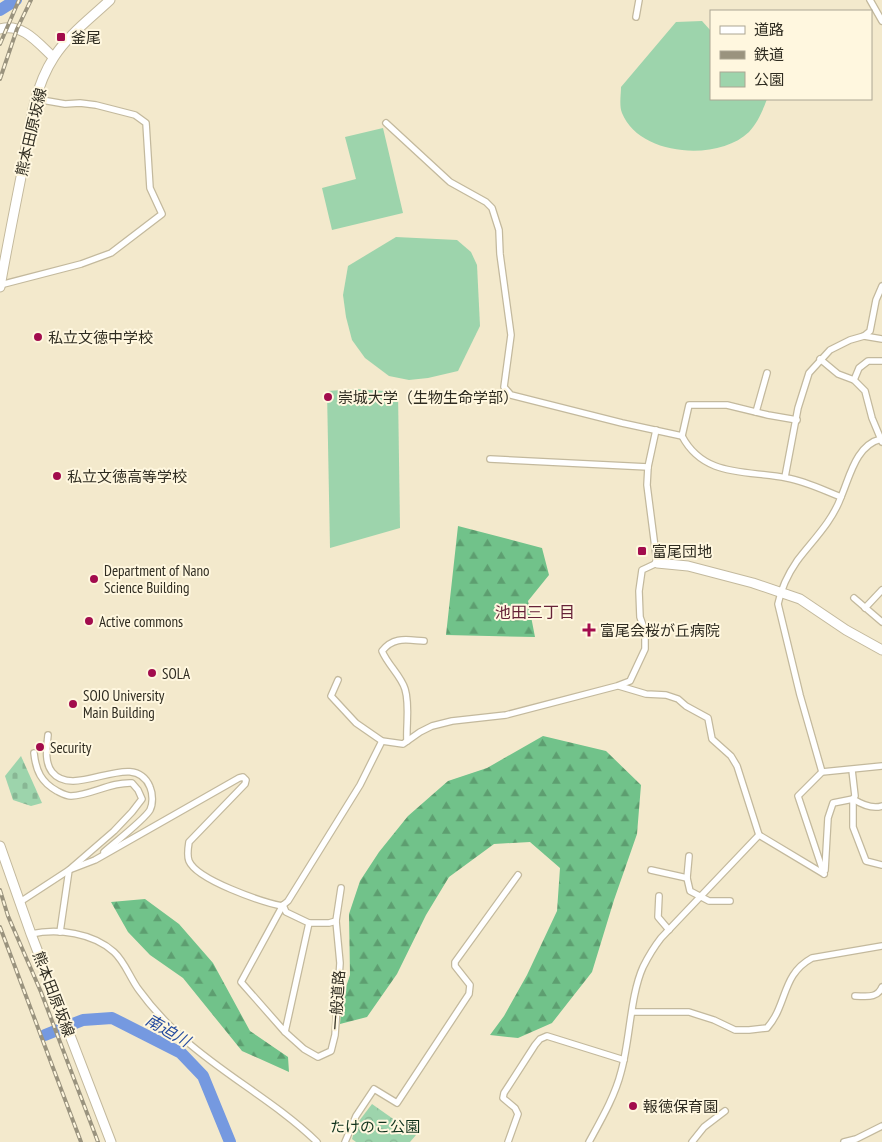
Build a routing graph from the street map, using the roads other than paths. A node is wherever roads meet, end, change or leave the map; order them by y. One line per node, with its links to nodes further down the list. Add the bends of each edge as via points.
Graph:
1 (110, 0): 7 (main road, 熊本田原坂線, via 68,39)
2 (639, 0): 4 (street)
3 (870, 0): 5 (street)
4 (636, 17)
5 (882, 21)
6 (0, 29): 7 (main road, via 24,31)
7 (53, 58): 8 (main road, 熊本田原坂線)
8 (36, 99): 10 (main road, 熊本田原坂線); 10 (street, via 96,105 135,116 146,123 150,188 162,214 111,253)
9 (386, 123): 21 (street, via 450,182 492,208 499,230 511,335 504,386 511,395)
10 (0, 286)
11 (882, 286): 12 (street)
12 (879, 300): 13 (street, via 870,331)
13 (864, 336): 14 (street); 15 (street, via 838,345)
14 (882, 339)
15 (820, 359): 18 (street, via 838,374); 20 (street, via 810,373)
16 (882, 361): 18 (street, via 868,361 859,368)
17 (767, 373): 19 (street)
18 (854, 380): 23 (street, via 865,390)
19 (756, 412): 20 (street); 22 (street, via 727,404 689,405)
20 (797, 420): 26 (street)
21 (656, 430): 22 (street); 25 (street)
22 (682, 436): 26 (street, via 689,449 708,464 727,470)
23 (881, 441): 27 (street, via 871,442 858,455)
24 (490, 459): 25 (street)
25 (648, 467): 28 (street, via 647,485)
26 (785, 478): 27 (street)
27 (841, 498): 30 (street, via 829,521 796,563)
28 (657, 563): 30 (main road, via 688,566); 37 (street, via 642,570 639,600 640,617 646,631 645,649 630,681)
29 (882, 590): 32 (street)
30 (781, 592): 35 (main road, via 800,599); 44 (street, via 778,604)
31 (854, 598): 32 (street)
32 (865, 608): 33 (street)
33 (882, 622)
34 (424, 641): 40 (street, via 400,640 388,644 382,651 405,688)
35 (882, 650)
36 (338, 680): 39 (street, via 331,696 356,722)
37 (617, 686): 40 (street, via 506,715 432,726); 47 (street, via 678,699 708,718 712,739 737,766)
38 (48, 734): 50 (street, via 48,763 53,773 65,780 80,781 135,772 146,779 151,789 150,810)
39 (382, 741): 40 (street, via 403,744); 62 (street, via 342,815 288,902)
40 (406, 741)
41 (34, 753): 52 (street, via 35,767 42,780 60,792 70,796 120,782 132,783 142,798 114,831)
42 (882, 766): 43 (street)
43 (852, 770): 44 (street); 45 (street)
44 (822, 772): 54 (street, via 798,796)
45 (853, 799): 46 (street, via 878,808); 51 (street, via 854,827 866,861); 54 (street, via 833,803 828,818)
46 (882, 806)
47 (759, 835): 54 (street); 59 (street)
48 (0, 846): 61 (main road, 熊本田原坂線)
49 (689, 856): 56 (street)
50 (95, 860): 52 (street); 62 (street, via 243,778 245,784 189,842 189,861 195,869 221,885)
51 (882, 865)
52 (70, 870): 61 (street); 66 (street)
53 (651, 870): 56 (street)
54 (824, 874)
55 (518, 875): 78 (street, via 455,962 470,986 470,994 397,1103 374,1089 362,1104)
56 (687, 878): 59 (street, via 690,891)
57 (342, 888): 63 (street)
58 (659, 896): 65 (street, via 658,917)
59 (700, 896): 60 (street, via 708,901); 65 (street)
60 (730, 901)
61 (20, 902): 67 (main road, 熊本田原坂線)
62 (282, 906): 64 (street, via 286,912); 72 (street, 一般道路, via 241,982)
63 (336, 921): 64 (street); 72 (street, 一般道路, via 340,963 331,1050 318,1057)
64 (309, 924): 72 (street)
65 (669, 930): 71 (street, via 651,951 642,969)
66 (60, 932): 67 (street); 77 (street, via 97,941 114,952 160,1017)
67 (31, 934): 76 (main road, 熊本田原坂線)
68 (882, 946): 71 (street, via 812,958 804,963 794,971 776,1017 767,1028 735,1030 689,1012)
69 (882, 987): 70 (street, via 873,996)
70 (855, 996)
71 (633, 1012): 73 (street)
72 (285, 1032)
73 (624, 1060): 79 (street, via 558,1038 547,1036 540,1039 504,1093 503,1098 518,1114); 80 (street, via 618,1084)
74 (725, 1111): 81 (street, via 704,1127)
75 (882, 1126): 82 (street)
76 (111, 1142)
77 (317, 1142)
78 (345, 1142)
79 (508, 1142)
80 (589, 1142)
81 (692, 1142)
82 (844, 1142)

